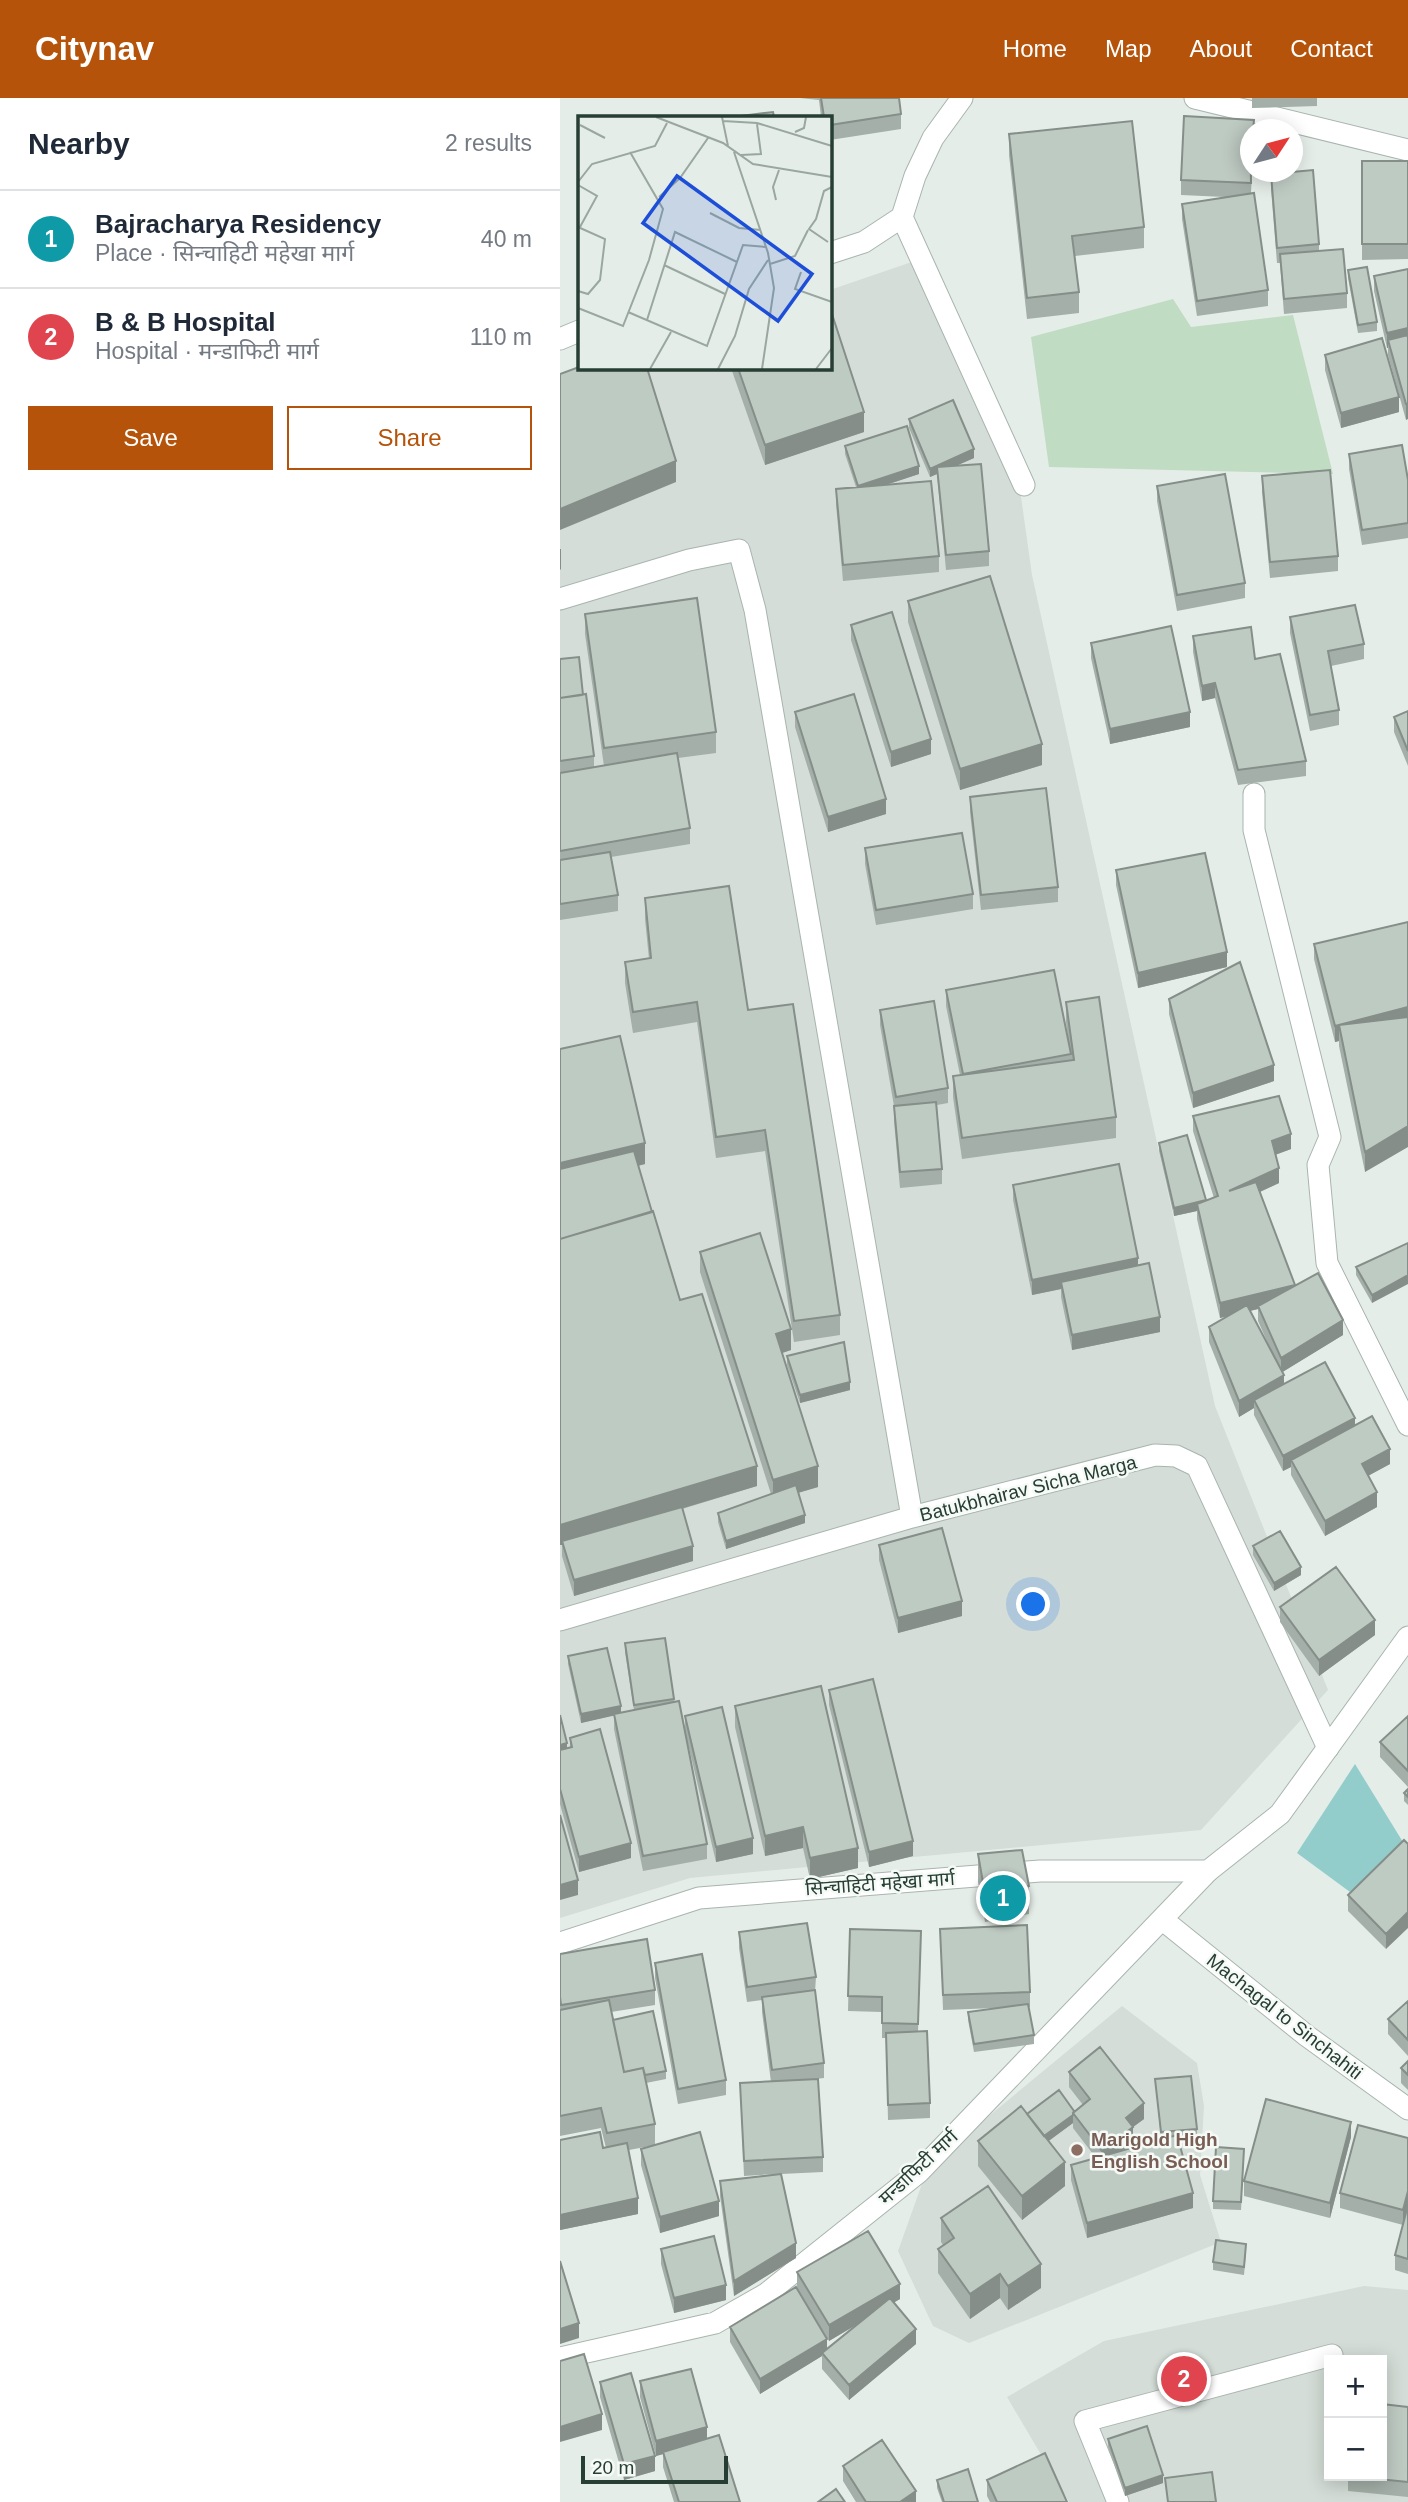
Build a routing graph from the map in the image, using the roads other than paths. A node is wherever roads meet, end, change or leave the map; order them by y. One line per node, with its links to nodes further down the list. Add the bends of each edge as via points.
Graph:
1 (962, 98): 4 (street, via 933,138)
2 (1195, 98): 3 (street)
3 (1408, 150)
4 (902, 216): 5 (street, via 864,242); 8 (street)
5 (831, 253)
6 (578, 331): 7 (street)
7 (560, 339)
8 (1024, 485)
9 (560, 599): 12 (street, via 689,560 739,550 755,610)
10 (1254, 794): 11 (street, via 1254,830 1330,1137 1318,1165 1327,1263)
11 (1408, 1425)
12 (912, 1517): 13 (street, Batukbhairav Sicha Marga); 15 (street, Batukbhairav Sicha Marga, via 1156,1455 1176,1456 1197,1466)
13 (560, 1620)
14 (1408, 1637): 15 (street, मन्डाफिटी मार्ग)
15 (1328, 1748): 16 (street, मन्डाफिटी मार्ग, via 1280,1814)
16 (1208, 1871): 17 (street, मन्डाफिटी मार्ग); 18 (street, सिन्चाहिटी महेखा मार्ग, via 1040,1871 699,1898)
17 (1163, 1920): 19 (street, Machagal to Sinchahiti, via 1307,2036); 21 (street, मन्डाफिटी मार्ग, via 919,2172 766,2294 715,2323)
18 (560, 1943)
19 (1408, 2109)
20 (1324, 2357): 22 (street, via 1085,2421)
21 (560, 2358)
22 (1118, 2502)

